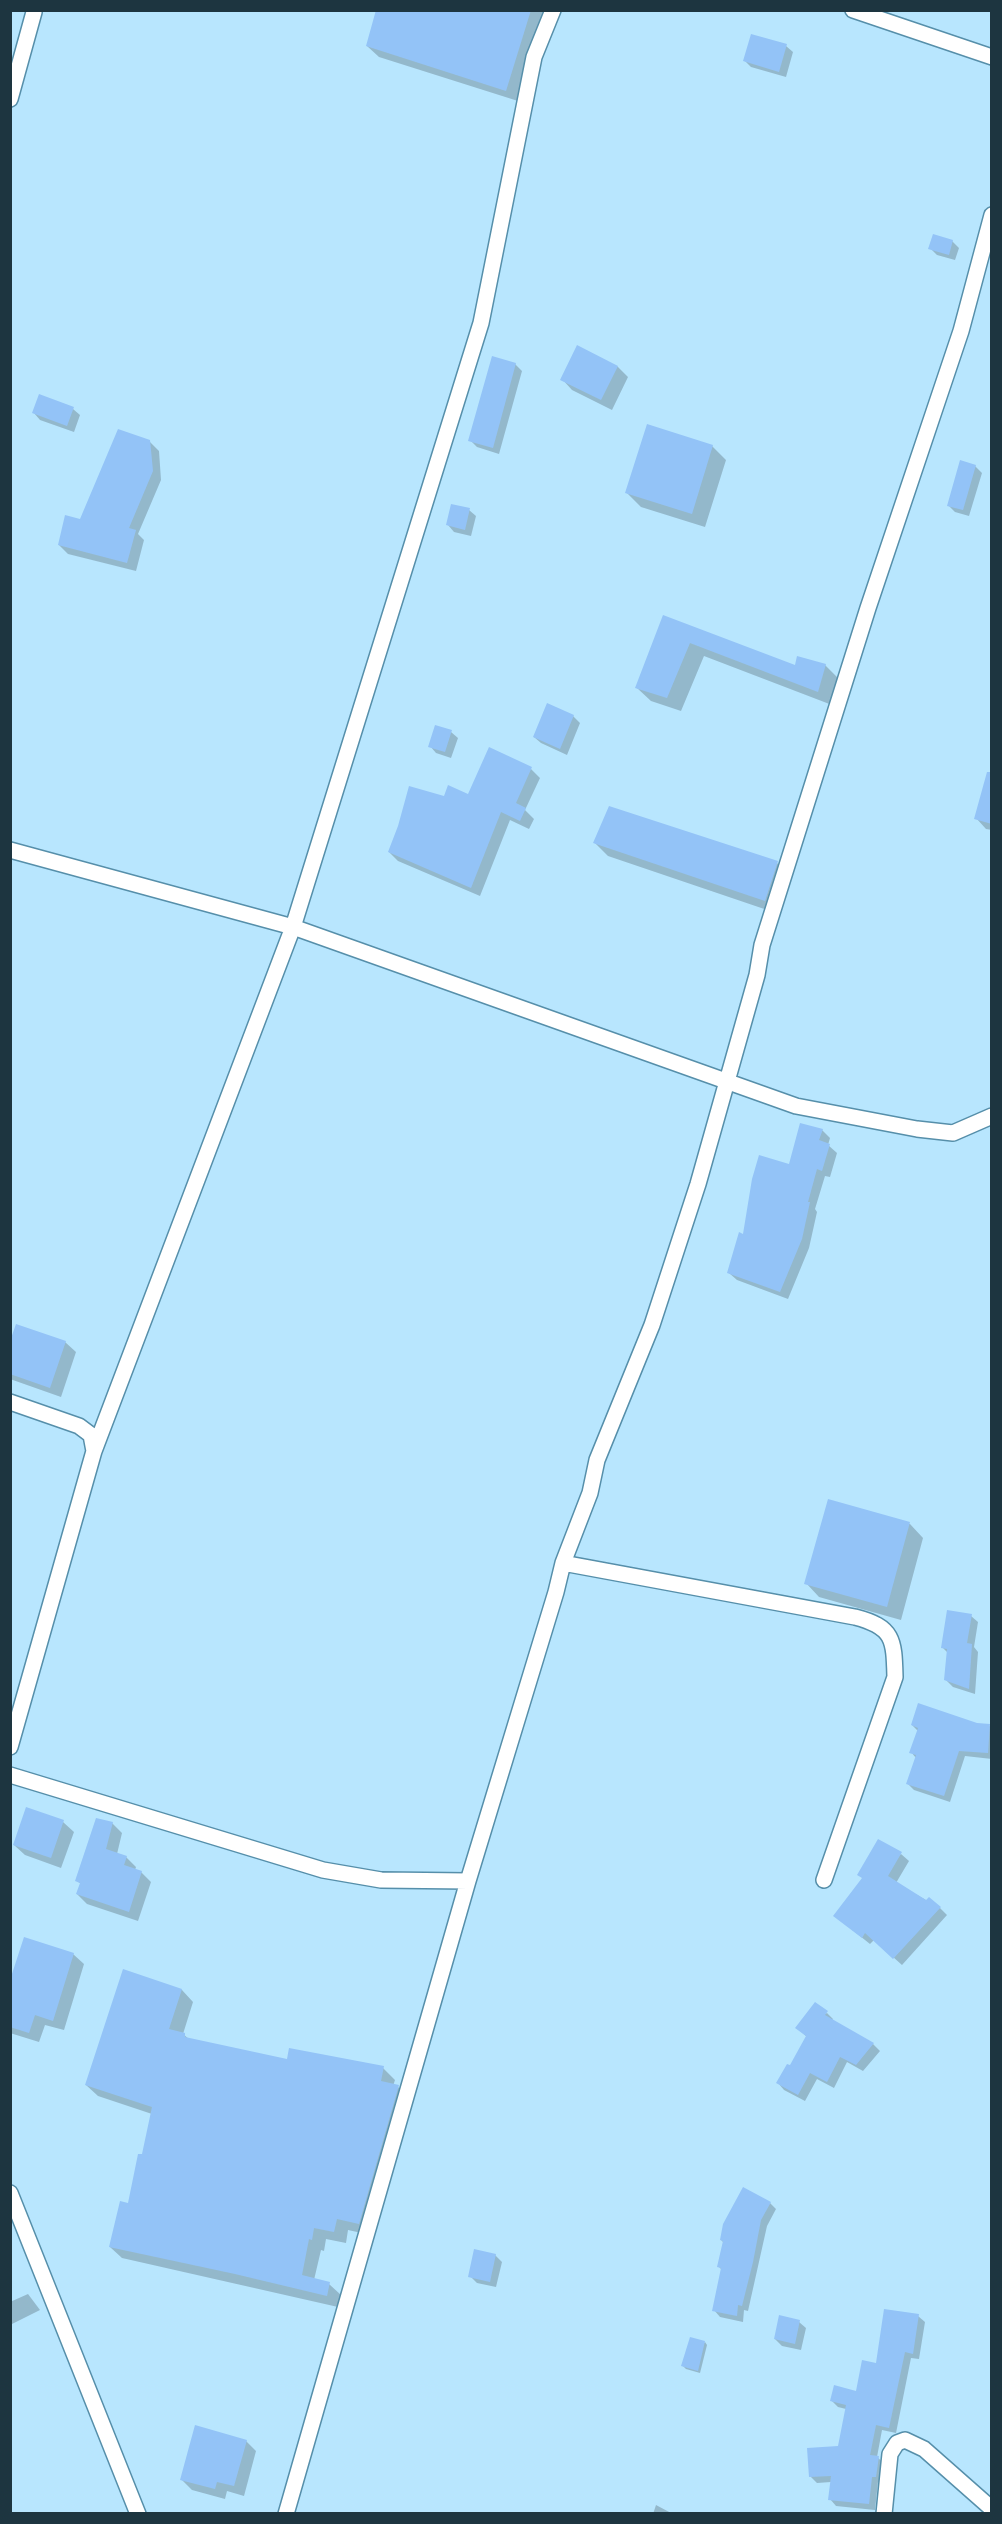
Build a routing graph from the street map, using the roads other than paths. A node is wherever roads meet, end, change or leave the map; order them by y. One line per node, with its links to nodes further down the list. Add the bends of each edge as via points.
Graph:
1 (553, 10): 8 (street, via 534,57 481,323)
2 (853, 10): 4 (street)
3 (34, 12): 5 (street)
4 (992, 57)
5 (10, 99)
6 (992, 215): 9 (street, via 961,330 762,945 758,975)
7 (10, 850): 8 (street)
8 (293, 927): 9 (street); 12 (street)
9 (728, 1081): 10 (street, via 796,1106 917,1129 953,1133); 13 (street, via 652,1326 597,1460 590,1493)
10 (992, 1116)
11 (10, 1402): 12 (street, via 79,1426 91,1435)
12 (94, 1451): 14 (street)
13 (563, 1563): 16 (street, via 855,1617 888,1632 894,1646 895,1677); 17 (street)
14 (10, 1747)
15 (10, 1775): 17 (street, via 323,1870 381,1880)
16 (824, 1880)
17 (468, 1881): 21 (street)
18 (10, 2193): 20 (street)
19 (992, 2509): 22 (street, via 924,2449 905,2440 897,2443 890,2454)
20 (138, 2514)
21 (286, 2514)
22 (884, 2514)

